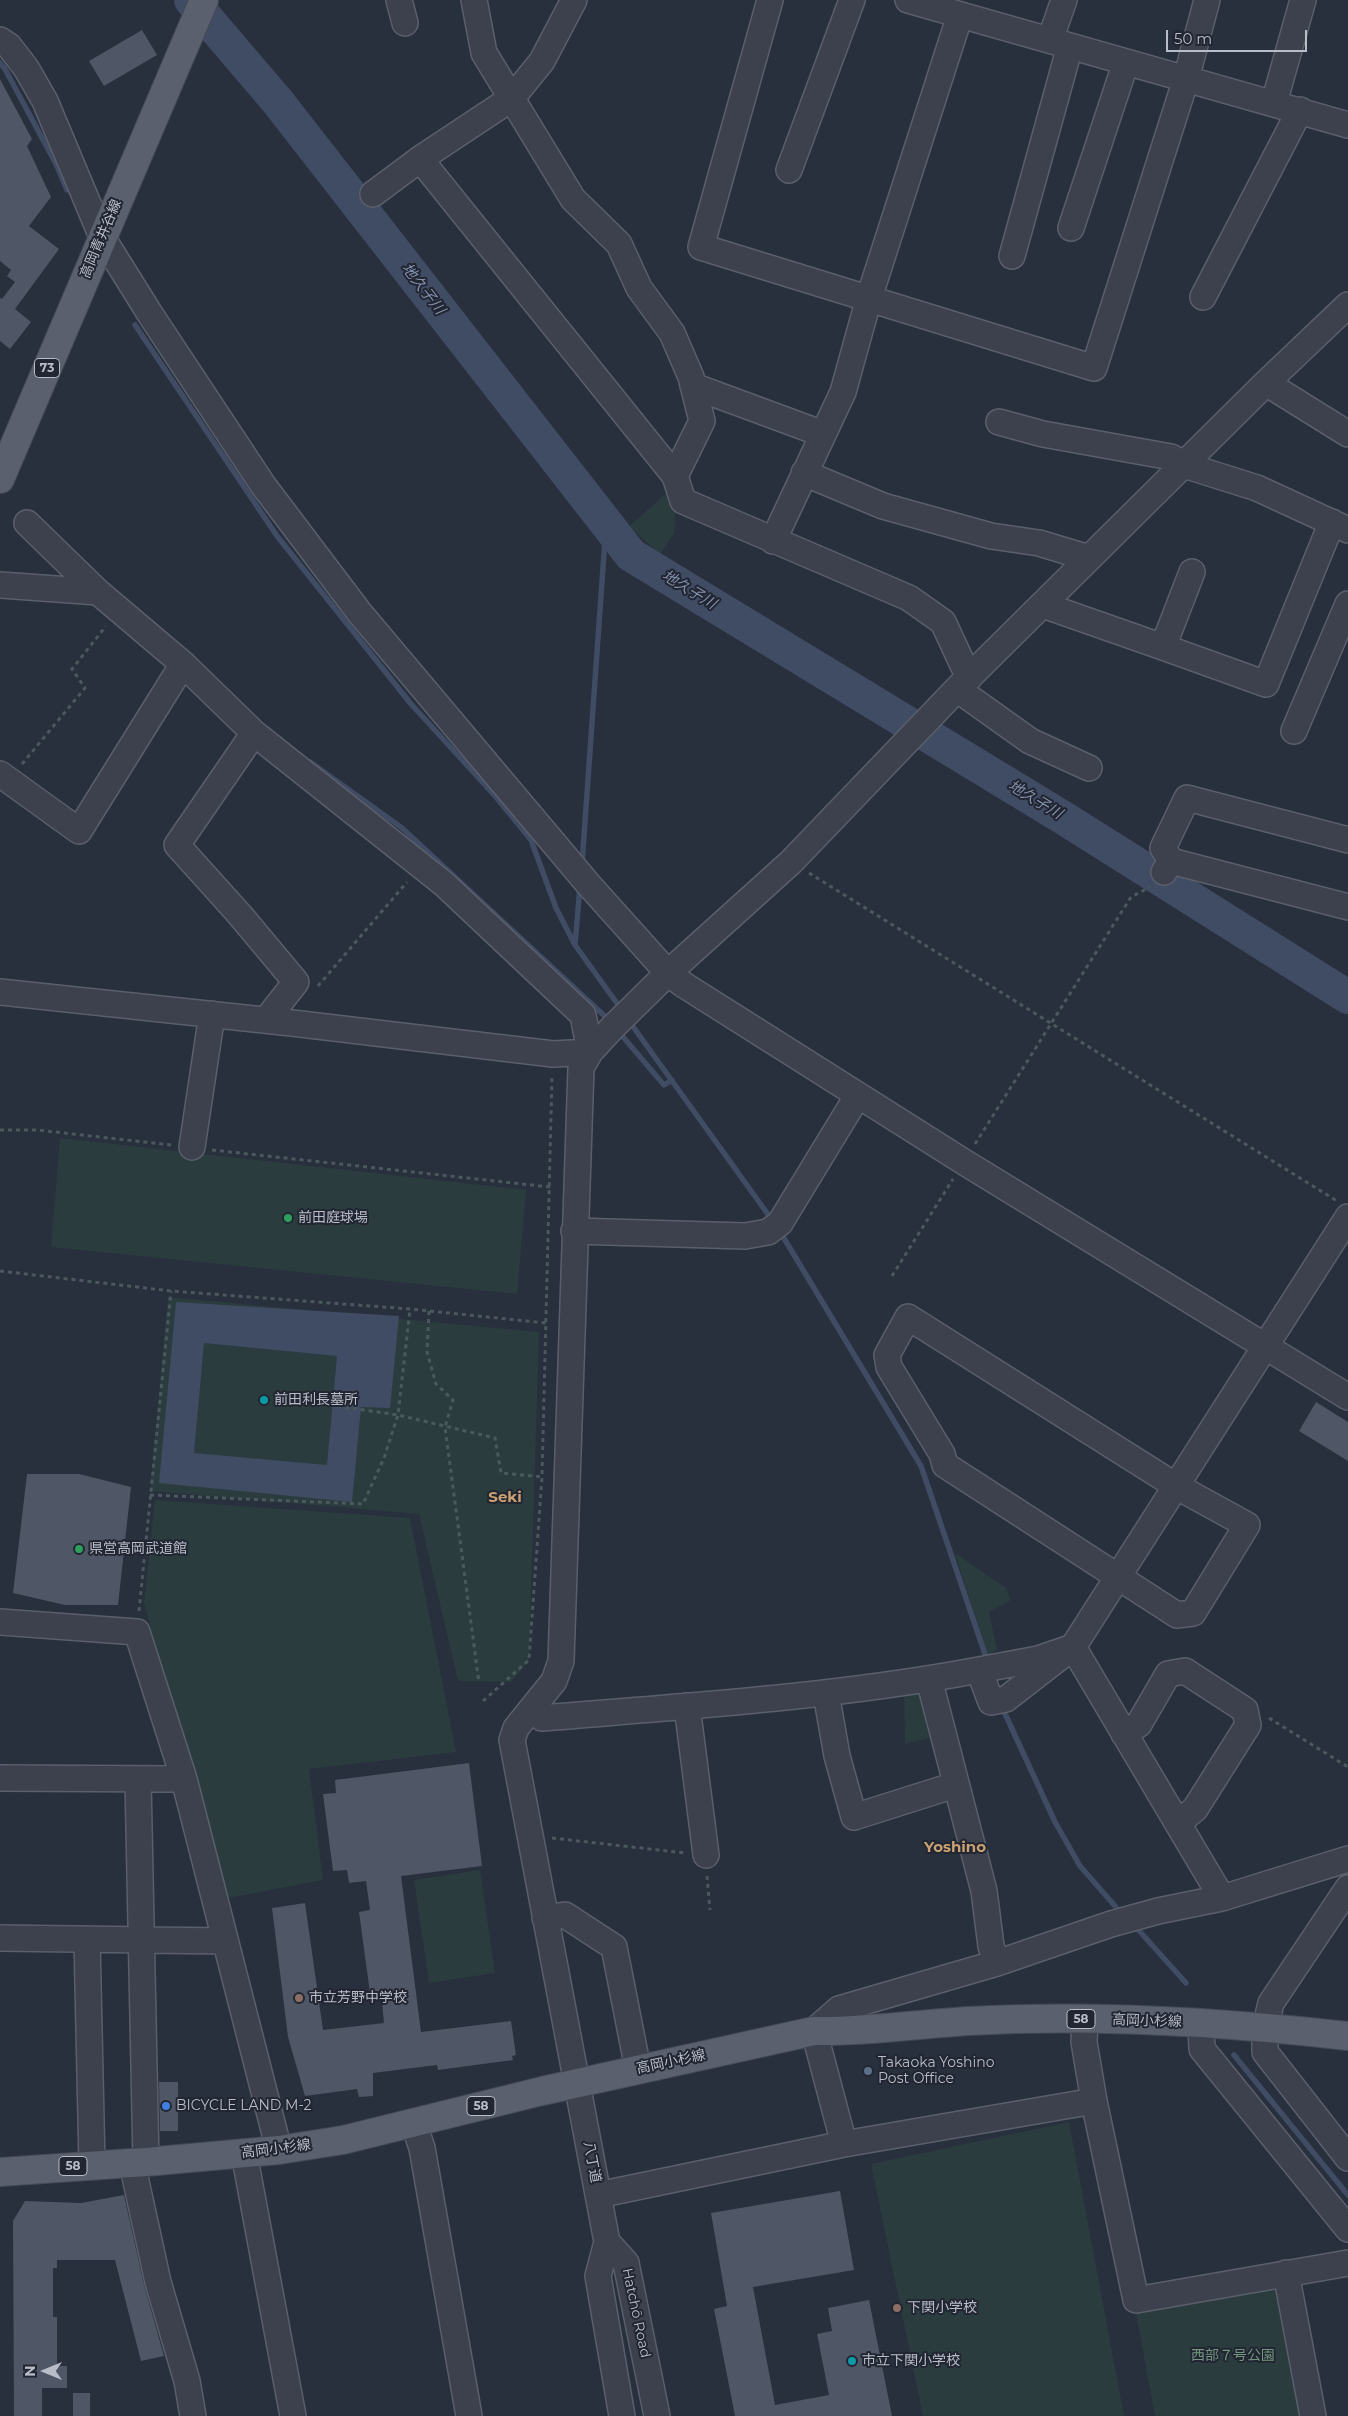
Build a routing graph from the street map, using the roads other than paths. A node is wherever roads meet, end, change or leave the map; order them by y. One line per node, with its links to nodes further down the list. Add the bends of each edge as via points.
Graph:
1 (574, 0): 15 (street, via 542,61)
2 (770, 0): 26 (street, via 701,247)
3 (852, 0): 20 (street)
4 (908, 0): 10 (street)
5 (1064, 0): 11 (street)
6 (1207, 0): 14 (street)
7 (1303, 0): 16 (street)
8 (475, 7): 15 (street, via 484,53)
9 (199, 11): 23 (main road, 高岡青井谷線 / 73)
10 (960, 15): 11 (street); 26 (street)
11 (1060, 43): 13 (street); 24 (street)
12 (3, 49): 23 (street, via 26,68 45,101)
13 (1126, 62): 14 (street); 22 (street)
14 (1186, 79): 16 (street); 26 (street, via 1094,368)
15 (512, 98): 19 (street); 30 (street, via 573,199 619,244 639,288 672,333)
16 (1274, 103): 17 (street)
17 (1300, 110): 18 (street); 25 (street)
18 (1348, 125)
19 (420, 158): 21 (street); 36 (street)
20 (789, 170)
21 (373, 194)
22 (1071, 228)
23 (102, 237): 37 (main road, 高岡青井谷線 / 73); 56 (street, via 263,485 359,612 589,885)
24 (1012, 256)
25 (1203, 297)
26 (870, 298): 32 (street, via 843,392)
27 (1348, 305): 28 (street)
28 (1338, 331): 29 (street)
29 (1266, 382): 33 (street); 34 (street)
30 (693, 386): 32 (street); 36 (street, via 702,421)
31 (999, 422): 34 (street, via 1043,434 1171,457)
32 (823, 434): 35 (street)
33 (1348, 434)
34 (1184, 465): 39 (street, via 1257,488); 41 (street)
35 (804, 472): 40 (street); 41 (street, via 883,506 991,536 1039,543)
36 (675, 476): 40 (street, via 683,501)
37 (0, 479)
38 (27, 523): 44 (street)
39 (1340, 526): 47 (street, via 1266,684)
40 (773, 541): 49 (street, via 909,598 943,622)
41 (1089, 558): 45 (street)
42 (1192, 572): 47 (street)
43 (0, 585): 44 (street)
44 (98, 592): 48 (street)
45 (1043, 604): 47 (street); 49 (street)
46 (1348, 604): 50 (street)
47 (1164, 647)
48 (183, 664): 51 (street); 53 (street, via 79,831)
49 (963, 684): 52 (street, via 1030,741); 56 (street, via 791,862)
50 (1294, 731)
51 (254, 734): 59 (street, via 177,845 296,982); 60 (street, via 422,865 583,1015)
52 (1089, 768)
53 (4, 777)
54 (1348, 840): 55 (street, via 1187,798 1163,848 1164,872)
55 (1348, 907)
56 (668, 973): 60 (street); 61 (street)
57 (0, 992): 58 (street)
58 (212, 1014): 59 (street); 62 (street)
59 (266, 1020): 60 (street, via 552,1054)
60 (590, 1052): 64 (street, via 580,1068)
61 (858, 1095): 64 (street, via 774,1227 745,1236); 65 (street)
62 (192, 1147)
63 (1344, 1210): 65 (street)
64 (574, 1231): 74 (street, via 561,1660 554,1681)
65 (1268, 1346): 66 (street); 67 (street)
66 (1348, 1397)
67 (1176, 1486): 68 (street); 68 (street, via 1247,1525 1193,1613 1177,1615); 68 (street, via 908,1318 887,1355 889,1367 942,1454 945,1465)
68 (1119, 1577): 70 (street)
69 (0, 1622): 78 (street, via 137,1632)
70 (1073, 1647): 71 (street, via 1038,1659); 71 (street, via 1000,1700 991,1702); 76 (street)
71 (987, 1669): 72 (street)
72 (928, 1680): 73 (street); 80 (street)
73 (826, 1693): 75 (street); 80 (street, via 836,1756 854,1817)
74 (534, 1706): 75 (street, via 542,1718); 86 (street, 八丁道, via 516,1728 512,1740)
75 (687, 1706): 82 (street)
76 (1124, 1734): 81 (street); 81 (street, via 1139,1724 1168,1674 1185,1671 1245,1710 1248,1725 1195,1809)
77 (0, 1778): 79 (street)
78 (184, 1779): 79 (street); 90 (street)
79 (138, 1780): 89 (street)
80 (955, 1785): 91 (street, via 984,1891 991,1946)
81 (1178, 1823): 85 (street)
82 (706, 1855)
83 (1348, 1859): 85 (street)
84 (1348, 1888): 94 (street, via 1271,2003)
85 (1222, 1898): 91 (street, via 1111,1924)
86 (545, 1918): 97 (street, via 565,1915 614,1947); 98 (street, 八丁道)
87 (0, 1938): 88 (street)
88 (87, 1939): 89 (street); 106 (street)
89 (141, 1940): 90 (street); 105 (street)
90 (225, 1941): 102 (street)
91 (997, 1963): 95 (street, via 839,2009)
92 (1085, 2019): 93 (main road, 高岡小杉線 / 58); 95 (main road, 高岡小杉線 / 58, via 969,2021 844,2032); 99 (street, via 1084,2042)
93 (1201, 2024): 94 (main road, 高岡小杉線 / 58); 109 (street, via 1202,2049)
94 (1265, 2028): 96 (main road, 高岡小杉線 / 58); 104 (street, via 1265,2052)
95 (814, 2031): 97 (main road, 高岡小杉線 / 58); 101 (street)
96 (1348, 2036)
97 (638, 2069): 98 (main road, 高岡小杉線 / 58)
98 (577, 2083): 100 (main road, 高岡小杉線 / 58); 108 (street, 八丁道)
99 (1094, 2101): 101 (street); 112 (street, via 1136,2300)
100 (414, 2124): 102 (main road, 高岡小杉線 / 58); 115 (street, via 422,2148)
101 (844, 2144): 108 (street)
102 (279, 2150): 103 (main road, 高岡小杉線 / 58)
103 (244, 2153): 105 (main road, 高岡小杉線 / 58); 114 (street)
104 (1348, 2158)
105 (139, 2163): 106 (main road, 高岡小杉線 / 58); 113 (street, via 158,2282 187,2381)
106 (92, 2165): 107 (main road, 高岡小杉線 / 58)
107 (0, 2172)
108 (598, 2195): 110 (street, 八丁道)
109 (1348, 2229)
110 (606, 2252): 116 (street, Hatchō Road, via 598,2276); 117 (street, 八丁道); 118 (street, Hatchō Road, via 626,2263)
111 (1348, 2263): 112 (street)
112 (1286, 2273): 119 (street)
113 (192, 2416)
114 (293, 2416)
115 (469, 2416)
116 (622, 2416)
117 (636, 2416)
118 (657, 2416)
119 (1313, 2416)

